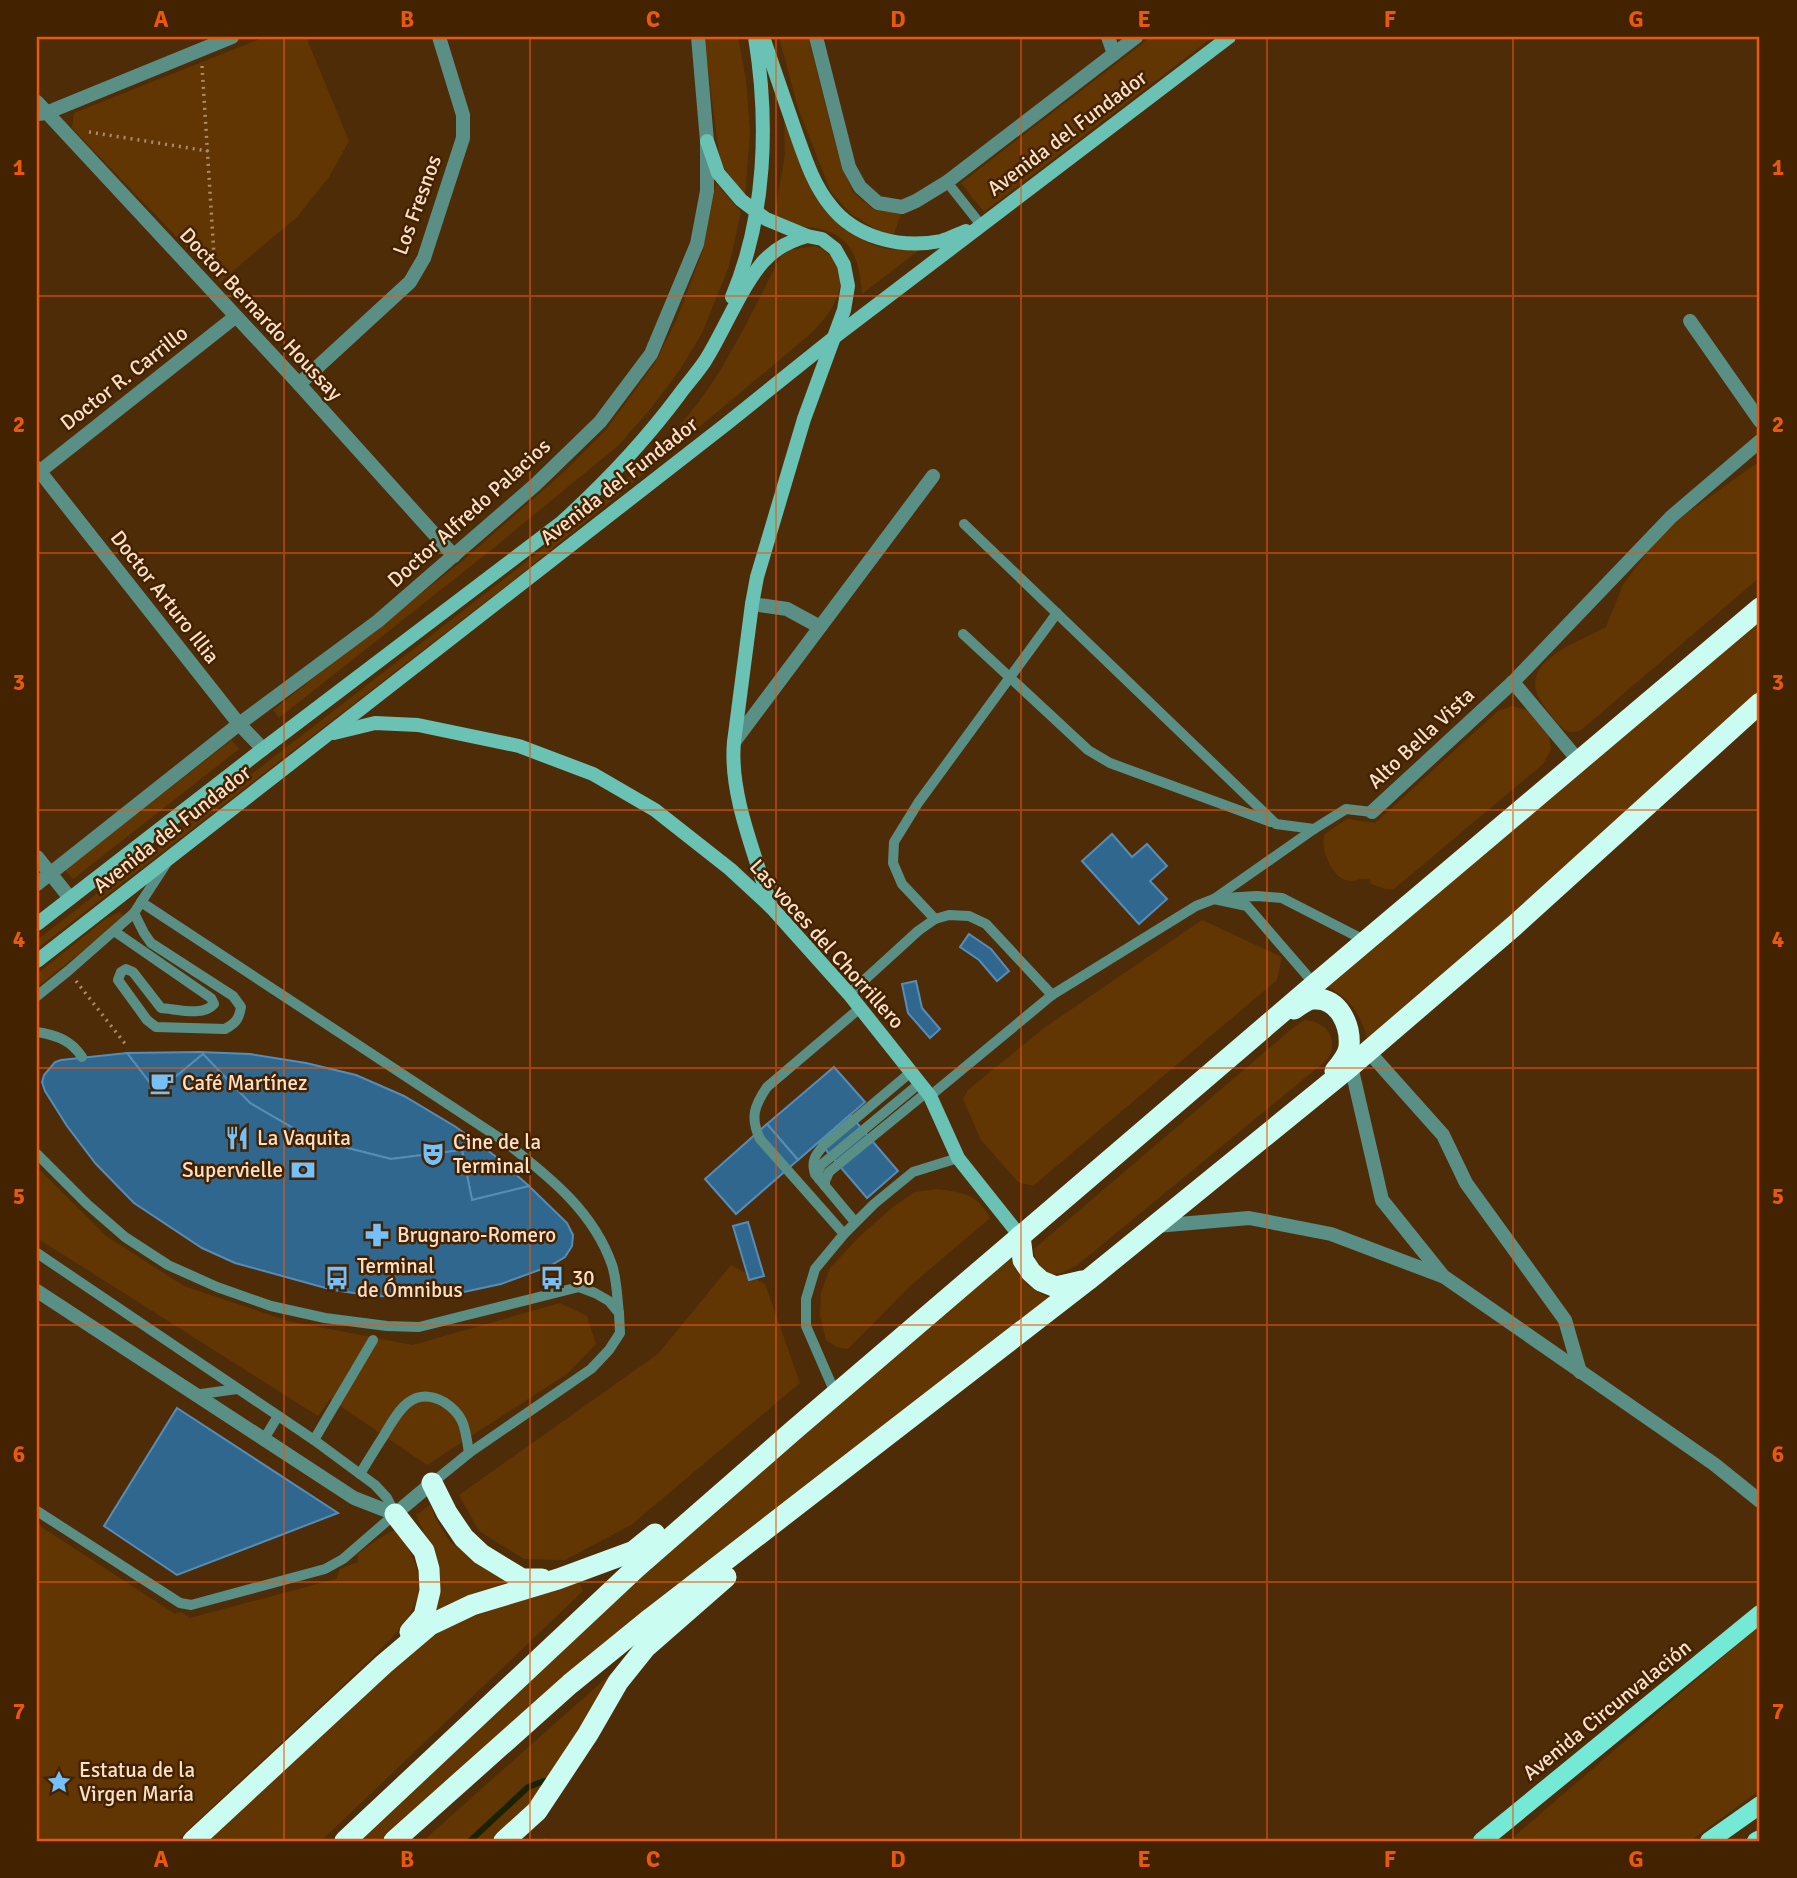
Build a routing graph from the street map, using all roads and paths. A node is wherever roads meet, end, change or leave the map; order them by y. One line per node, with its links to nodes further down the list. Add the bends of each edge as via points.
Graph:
1 (232, 37): 10 (street)
2 (439, 37): 25 (street, Los Fresnos, via 463,115 463,138 424,258 410,282)
3 (698, 37): 14 (street, Doctor Alfredo Palacios)
4 (755, 37): 17 (main road, via 763,121)
5 (763, 37): 18 (main road, via 813,176 831,207 852,227 894,242 919,243 942,240)
6 (816, 37): 16 (street, via 849,167 860,187 878,203 902,207)
7 (1108, 37): 11 (street)
8 (1136, 37): 11 (street)
9 (1229, 37): 18 (main road, Avenida del Fundador)
10 (201, 50): 12 (street); 15 (path)
11 (1114, 54): 16 (street)
12 (39, 113): 13 (street, Doctor Bernardo Houssay)
13 (60, 127): 15 (path); 20 (street, Doctor Bernardo Houssay)
14 (707, 141): 17 (main road, via 718,173); 31 (street, Doctor Alfredo Palacios, via 707,191 697,244 650,354 600,422)
15 (208, 151): 20 (path)
16 (947, 183): 18 (lane)
17 (756, 212): 19 (main road); 24 (main road, via 744,270)
18 (981, 225): 23 (main road, Avenida del Fundador)
19 (807, 236): 23 (main road, via 835,248 844,265 848,286); 24 (main road, via 792,240 761,264)
20 (217, 298): 21 (street, Doctor Bernardo Houssay)
21 (235, 317): 25 (street, Doctor Bernardo Houssay); 28 (street, Doctor R. Carrillo)
22 (1690, 321): 26 (street)
23 (836, 336): 32 (main road, via 804,419); 41 (main road, Avenida del Fundador)
24 (704, 363): 43 (main road, Avenida del Fundador, via 628,458 562,522)
25 (299, 384): 31 (street, Doctor Bernardo Houssay)
26 (1760, 421)
27 (1760, 441): 38 (street, Alto Bella Vista, via 1671,517)
28 (38, 470): 40 (street, Doctor Arturo Illia)
29 (933, 476): 35 (street)
30 (964, 524): 34 (lane)
31 (454, 556): 40 (street, Doctor Alfredo Palacios, via 378,621)
32 (752, 604): 35 (street, via 787,609); 42 (main road)
33 (1760, 608): 44 (highway)
34 (1057, 613): 37 (lane); 46 (lane)
35 (820, 627): 42 (street)
36 (963, 634): 37 (lane)
37 (1010, 677): 46 (lane, via 1088,750 1110,763); 57 (lane, via 894,842 892,863 902,884)
38 (1513, 682): 44 (street); 45 (street, Alto Bella Vista)
39 (1760, 703): 72 (highway)
40 (239, 724): 43 (street, Doctor Arturo Illia); 50 (street, Doctor Alfredo Palacios)
41 (330, 734): 48 (main road, Avenida del Fundador); 55 (main road, Las voces del Chorrillero, via 374,723 418,725 519,746 593,774 655,810)
42 (734, 742): 55 (main road, via 738,801)
43 (263, 749): 52 (main road, Avenida del Fundador)
44 (1578, 760): 60 (highway)
45 (1372, 812): 47 (lane, Alto Bella Vista, via 1346,809)
46 (1276, 824): 47 (lane)
47 (1314, 829): 53 (lane, Alto Bella Vista)
48 (173, 855): 54 (lane); 61 (main road, Avenida del Fundador)
49 (37, 857): 50 (street)
50 (50, 874): 51 (street, Doctor Alfredo Palacios); 52 (street)
51 (37, 884)
52 (70, 898): 58 (main road, Avenida del Fundador)
53 (1214, 899): 60 (lane, via 1282,898); 63 (lane, via 1247,906); 65 (lane, Alto Bella Vista, via 1196,905)
54 (141, 902): 56 (lane); 88 (lane, via 504,1141 547,1175 574,1200 597,1232 613,1267)
55 (772, 908): 64 (main road, Las voces del Chorrillero)
56 (134, 913): 59 (lane); 59 (lane, via 151,943 233,996 241,1007 234,1024 225,1029 156,1027 118,979 126,969 161,1008 203,1011 214,1004)
57 (935, 919): 64 (lane); 65 (lane, via 969,916 986,924)
58 (37, 924)
59 (114, 931): 62 (lane)
60 (1366, 941): 63 (highway)
61 (37, 961)
62 (68, 971): 66 (lane); 71 (path)
63 (1314, 984): 67 (lane); 69 (highway)
64 (849, 994): 68 (main road, Las voces del Chorrillero)
65 (1052, 995): 75 (lane, Alto Bella Vista)
66 (37, 996)
67 (1333, 1006): 69 (highway, via 1311,998); 76 (highway, via 1347,1026 1349,1049 1336,1071)
68 (860, 1008): 75 (main road, Las voces del Chorrillero); 82 (lane, via 767,1087 754,1116 760,1139)
69 (1267, 1025): 83 (highway)
70 (37, 1032): 73 (lane, via 62,1038)
71 (126, 1045)
72 (1368, 1051): 74 (highway); 90 (street, via 1443,1135 1465,1183 1565,1321)
73 (82, 1057)
74 (1351, 1066): 76 (highway); 85 (street, via 1382,1200)
75 (922, 1086): 78 (main road, Las voces del Chorrillero); 79 (lane); 79 (lane, via 817,1153 813,1167)
76 (1305, 1103): 81 (highway)
77 (37, 1154): 88 (lane, via 87,1205 168,1265 271,1306 337,1320 419,1326 579,1287 609,1301)
78 (958, 1158): 80 (lane, via 913,1172); 83 (main road, Las voces del Chorrillero)
79 (822, 1182): 80 (lane)
80 (855, 1222): 82 (lane)
81 (1155, 1226): 85 (street, via 1249,1218 1331,1234); 86 (highway)
82 (844, 1234): 93 (lane, via 815,1269 806,1298 806,1326)
83 (1020, 1236): 86 (highway, via 1023,1260 1041,1282 1056,1287); 93 (highway)
84 (37, 1253): 91 (lane)
85 (1443, 1276): 90 (street)
86 (1088, 1280): 97 (highway)
87 (37, 1291): 92 (street)
88 (619, 1313): 99 (lane, via 620,1332 591,1369)
89 (373, 1340): 98 (lane)
90 (1580, 1372): 102 (street)
91 (237, 1389): 92 (lane); 94 (lane)
92 (194, 1395): 96 (street)
93 (835, 1395): 95 (highway)
94 (278, 1416): 96 (lane); 98 (lane)
95 (794, 1430): 105 (highway, via 634,1551); 110 (highway, via 626,1577)
96 (264, 1439): 104 (street, via 354,1498)
97 (884, 1439): 111 (highway, via 570,1684); 112 (highway, via 646,1647 618,1682 537,1811)
98 (314, 1440): 100 (lane)
99 (469, 1453): 100 (lane, via 464,1422 453,1408 425,1395 399,1410); 101 (lane)
100 (360, 1474): 104 (lane, via 387,1498)
101 (432, 1483): 104 (street); 105 (highway, via 464,1538 481,1554 522,1579)
102 (1760, 1501)
103 (37, 1511): 104 (lane, via 180,1603 191,1605 326,1569)
104 (395, 1514): 107 (highway, via 424,1551 430,1591 424,1616)
105 (558, 1579): 107 (highway, via 472,1605 430,1625)
106 (1760, 1614): 113 (main road, Avenida Circunvalación)
107 (384, 1664): 109 (highway)
108 (1760, 1805): 114 (main road)
109 (192, 1841)
110 (345, 1841)
111 (394, 1841)
112 (505, 1841)
113 (1482, 1841)
114 (1709, 1841)

